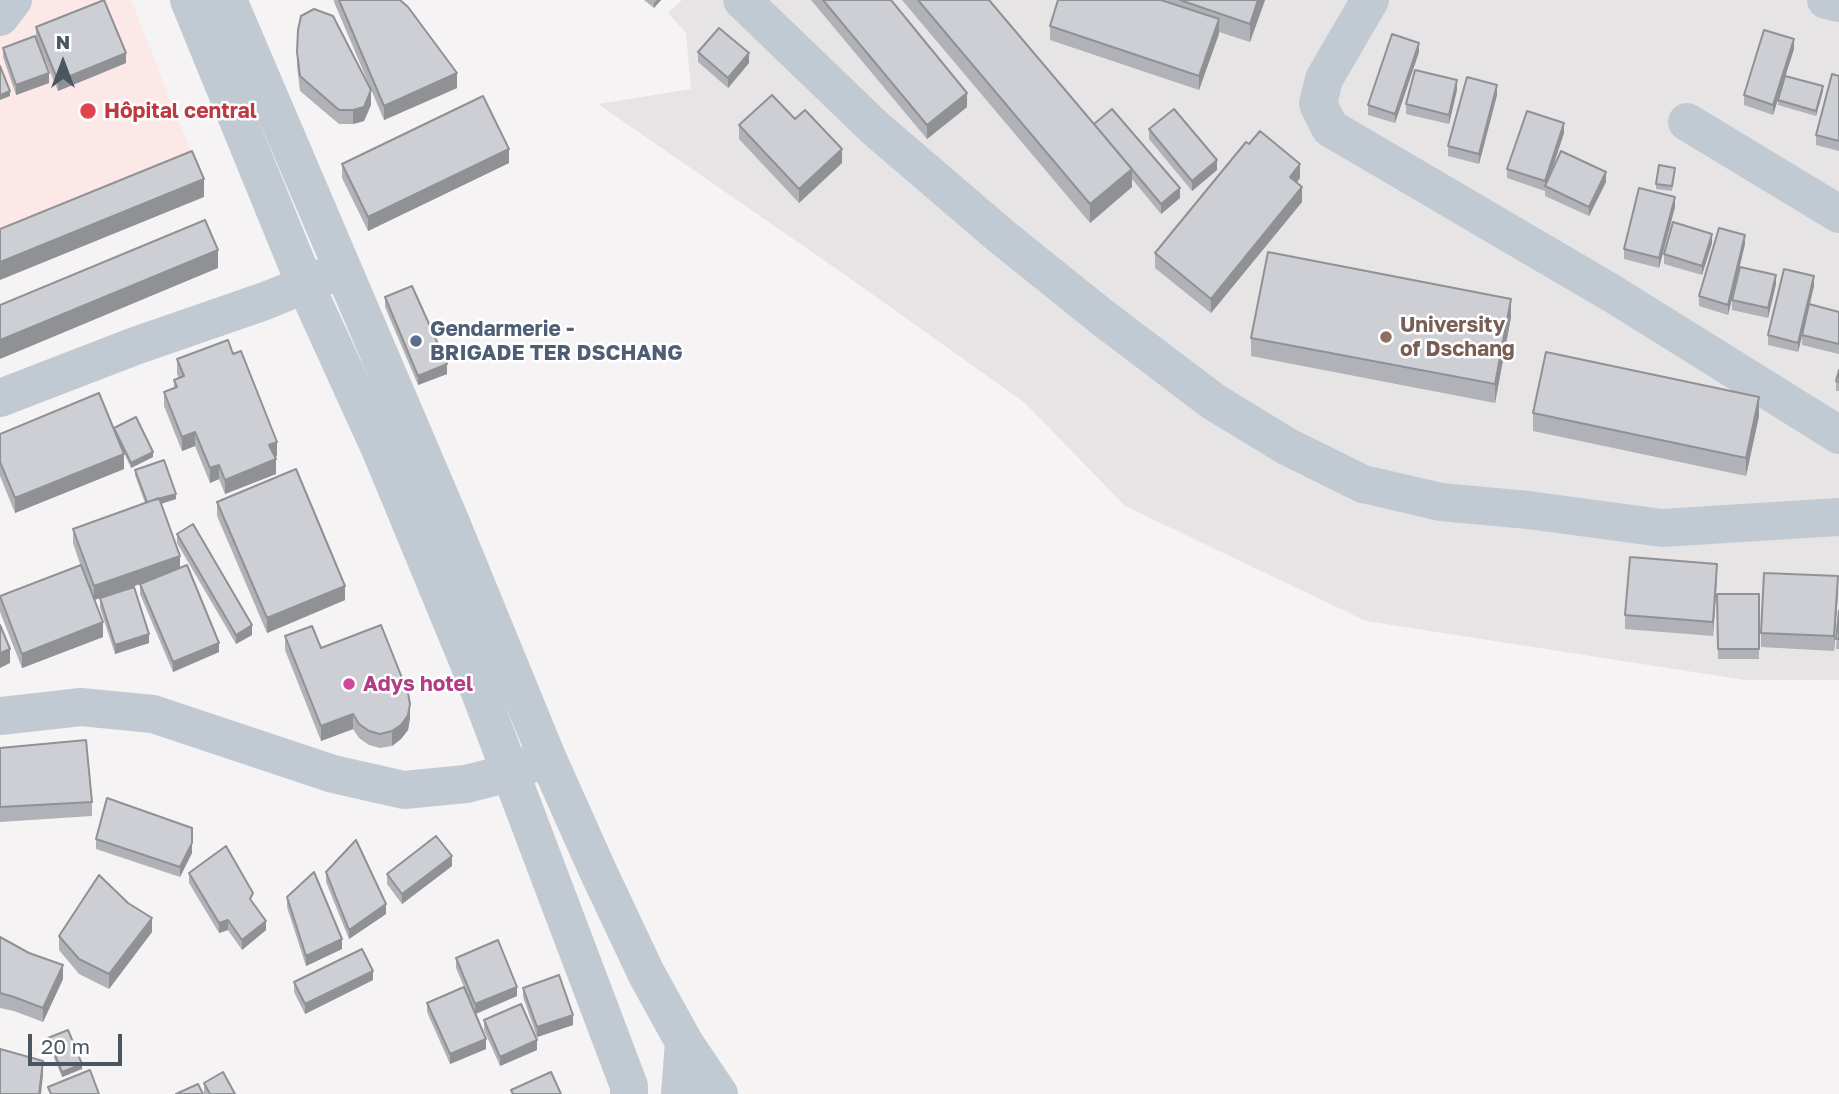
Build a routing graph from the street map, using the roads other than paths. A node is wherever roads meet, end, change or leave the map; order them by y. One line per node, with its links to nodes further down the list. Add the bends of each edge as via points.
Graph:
1 (13, 0): 8 (street)
2 (189, 0): 12 (street)
3 (228, 0): 11 (street)
4 (742, 0): 15 (street, via 875,128 1103,318 1214,402 1288,447 1363,484 1441,502 1662,528)
5 (1370, 0): 14 (street, via 1324,79 1318,104 1330,128 1613,294)
6 (1826, 0): 7 (street)
7 (1839, 3)
8 (0, 17)
9 (1687, 122): 10 (street)
10 (1839, 214)
11 (343, 269): 12 (street); 17 (street)
12 (305, 284): 13 (street); 18 (street, via 381,451)
13 (0, 398)
14 (1839, 435)
15 (1839, 517)
16 (0, 716): 18 (street, via 81,707 153,713 333,774 404,790 467,784)
17 (547, 757): 18 (street); 19 (street, via 641,961)
18 (510, 773): 20 (street)
19 (684, 1042): 21 (street); 22 (street)
20 (636, 1091)
21 (680, 1094)
22 (719, 1094)

